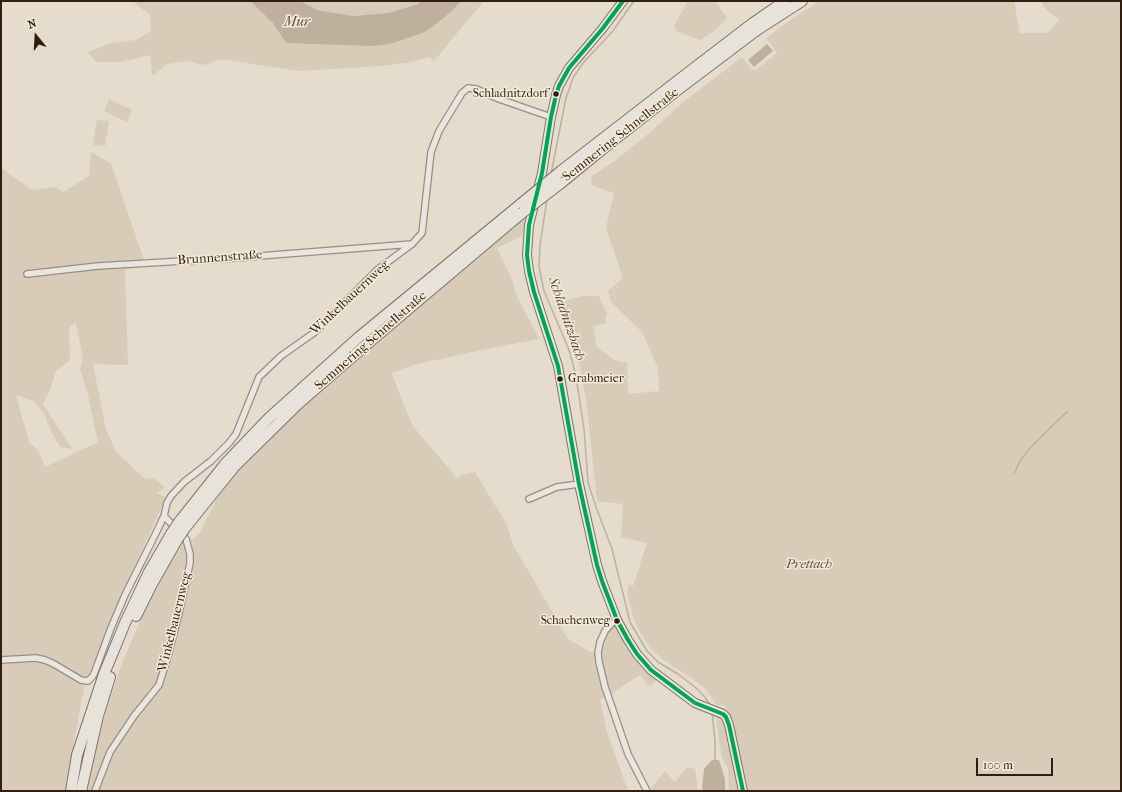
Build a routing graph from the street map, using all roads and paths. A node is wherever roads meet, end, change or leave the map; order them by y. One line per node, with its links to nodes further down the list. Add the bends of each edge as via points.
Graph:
1 (623, 1): 4 (street, via 569,68 559,86)
2 (785, 1): 10 (highway, Semmering Schnellstraße, bridge, via 561,171 359,336 269,418 225,464)
3 (802, 1): 10 (highway, Semmering Schnellstraße, bridge, via 757,30 522,213 298,404 234,467)
4 (551, 117): 5 (street, Winkelbauernweg, via 476,89 468,88 462,93 439,131 431,152 422,233); 7 (street, via 542,173 529,225 527,255 534,292 558,366)
5 (412, 244): 6 (street, Brunnenstraße, via 98,266); 9 (street, Winkelbauernweg, via 377,270 315,332 280,356 259,377 236,434 211,462 177,489 167,504)
6 (27, 274)
7 (579, 484): 8 (street, via 557,487); 12 (street, via 597,565)
8 (529, 499)
9 (164, 516): 13 (street, Winkelbauernweg, via 124,595 94,674 88,681 81,680 45,660); 16 (street, Winkelbauernweg, via 186,539 190,554 168,656 159,685 110,752)
10 (182, 525): 11 (highway, Semmering Schnellstraße, bridge)
11 (174, 537): 14 (highway, Semmering Schnellstraße, via 149,572 104,674 77,755); 15 (highway, Semmering Schnellstraße, via 128,632 110,677 98,716)
12 (617, 620): 17 (street, via 605,631 600,642 599,662 628,754); 18 (street, via 637,654 651,670 695,703 726,717)
13 (1, 660)
14 (71, 791)
15 (81, 791)
16 (95, 791)
17 (647, 791)
18 (743, 791)

